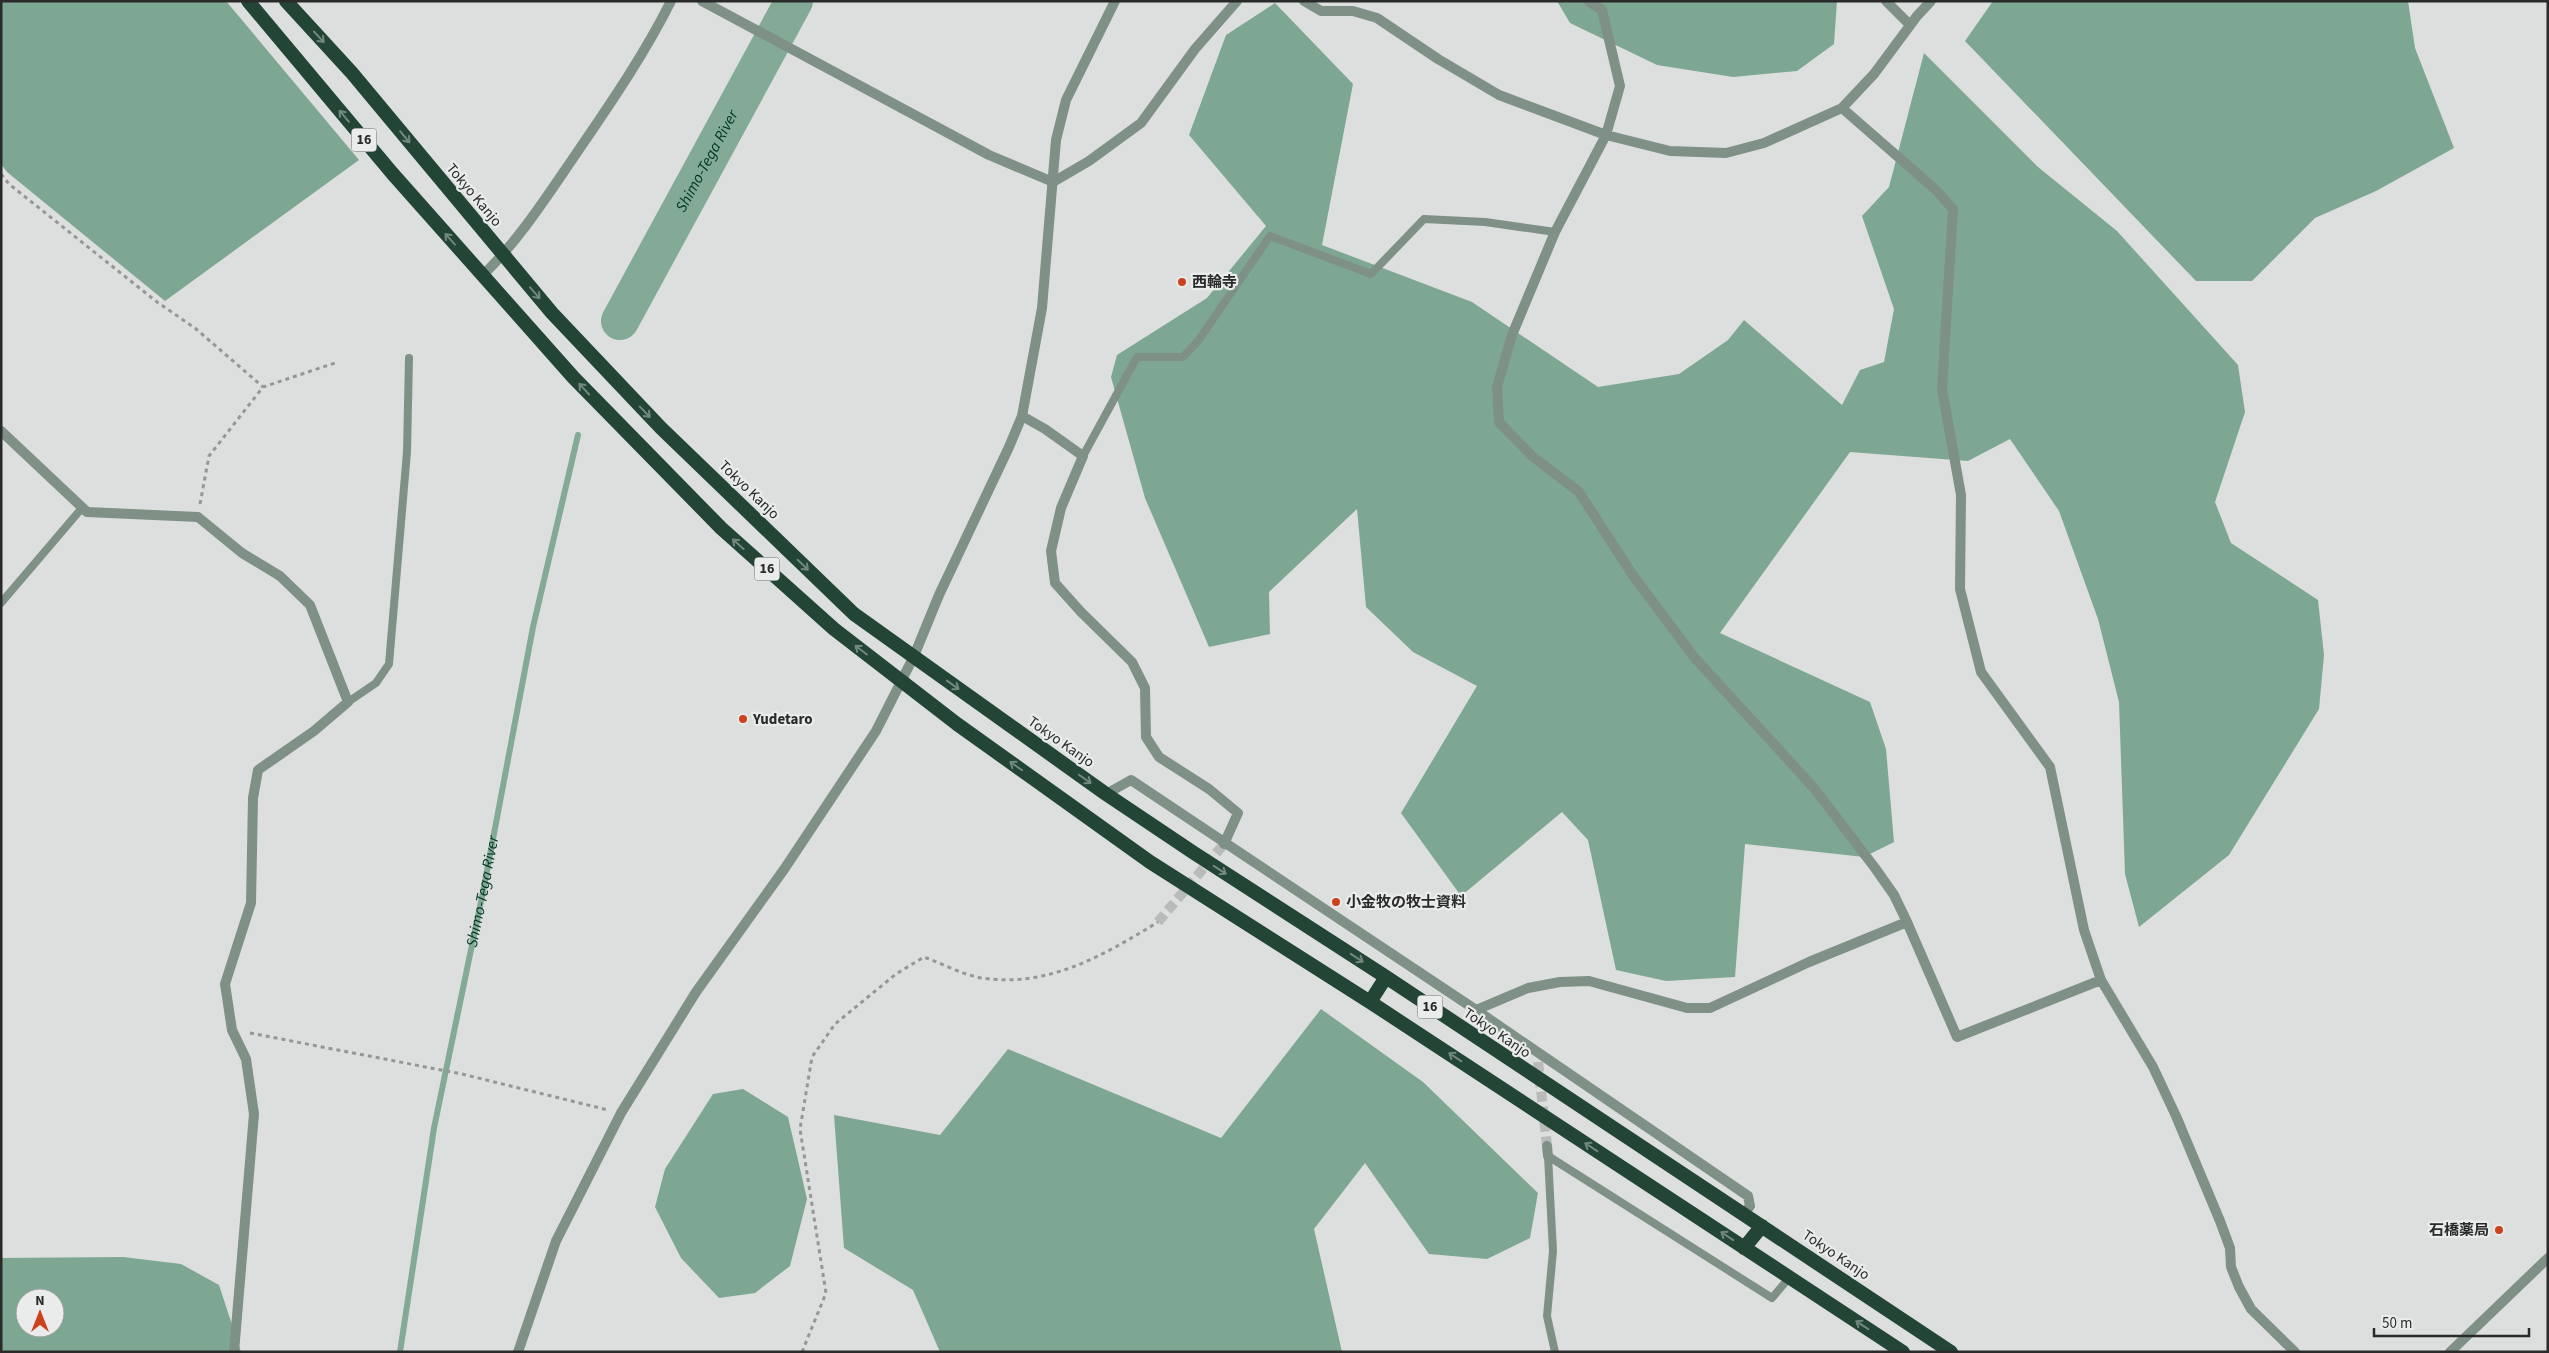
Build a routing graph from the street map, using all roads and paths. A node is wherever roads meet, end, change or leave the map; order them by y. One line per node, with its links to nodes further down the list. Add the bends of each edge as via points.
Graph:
1 (248, 1): 18 (highway, 16, one-way to 1, via 392,173)
2 (286, 1): 17 (highway, Tokyo Kanjo / 16, one-way to 17, via 352,73)
3 (671, 1): 17 (street, via 643,54)
4 (702, 1): 15 (street, via 989,155)
5 (1115, 1): 15 (street, via 1066,100 1056,140)
6 (1236, 1): 15 (street, via 1195,49 1141,123)
7 (1304, 1): 13 (street, via 1321,11 1353,11 1377,18 1499,95)
8 (1588, 1): 13 (street, via 1602,10 1620,86)
9 (1886, 1): 11 (street)
10 (1931, 1): 11 (street)
11 (1910, 25): 12 (street, via 1874,74)
12 (1842, 108): 13 (street, via 1764,143 1726,153 1670,151); 36 (street, via 1936,190 1953,209 1942,390 1961,496 1960,589 1981,672 2050,767 2084,930)
13 (1606, 135): 16 (street)
14 (1, 174): 21 (path, via 9,184 157,302 195,328)
15 (1053, 182): 22 (street, via 1042,308)
16 (1556, 232): 24 (lane, via 1424,218 1371,274 1270,236 1198,342 1183,357 1137,357); 34 (street, via 1512,334 1497,387 1499,422 1532,456 1579,492 1632,574 1694,658 1814,788 1880,874)
17 (503, 256): 18 (street); 28 (highway, Tokyo Kanjo / 16, one-way to 28, via 552,314 661,428 854,614)
18 (483, 275): 29 (highway, 16, one-way to 18, via 834,630 720,528 573,377)
19 (410, 358): 30 (lane, via 408,452 389,664 376,683)
20 (338, 362): 21 (path)
21 (263, 387): 26 (path, via 209,456)
22 (1022, 416): 24 (street); 28 (street)
23 (1, 431): 25 (street)
24 (1083, 456): 32 (street, via 1061,508 1050,551 1055,583 1132,662 1145,688 1146,737 1158,757 1209,789 1238,813)
25 (82, 508): 26 (street, via 87,512); 27 (lane)
26 (198, 517): 30 (street, via 242,553 280,576 310,605)
27 (1, 603)
28 (914, 656): 29 (street); 31 (highway, Tokyo Kanjo / 16, one-way to 31)
29 (900, 679): 37 (highway, 16, one-way to 29, via 1150,862 957,724); 40 (street, via 876,731 785,868 696,992)
30 (348, 702): 39 (street, via 314,731 258,770 253,798 251,903 225,984)
31 (1106, 794): 32 (street, via 1131,780); 35 (highway, Tokyo Kanjo / 16, one-way to 35)
32 (1224, 844): 38 (street)
33 (1158, 922): 48 (path, via 1086,963 1036,979 982,978 924,957 896,974 835,1024 812,1057 800,1129 826,1293)
34 (1907, 922): 36 (street, via 1957,1037); 38 (street, via 1809,962 1710,1008 1686,1008 1589,981 1528,988)
35 (1386, 977): 37 (highway); 41 (highway, Tokyo Kanjo / 16)
36 (2101, 980): 52 (street, via 2153,1067 2176,1116 2230,1248 2231,1267 2239,1287 2251,1309)
37 (1370, 1002): 43 (highway, 16, one-way to 37)
38 (1476, 1010): 41 (street, via 1538,1057 1748,1196 1750,1206)
39 (232, 1030): 40 (path, via 462,1074); 46 (street, via 246,1059 254,1114)
40 (621, 1113): 47 (street, via 556,1241)
41 (1744, 1213): 42 (highway, Tokyo Kanjo / 16)
42 (1762, 1226): 43 (highway); 51 (highway, Tokyo Kanjo / 16)
43 (1744, 1248): 45 (highway, 16)
44 (2548, 1258): 53 (street)
45 (1789, 1278): 49 (lane, via 1772,1298 1547,1151 1553,1251 1547,1316); 50 (highway, 16, one-way to 45)
46 (234, 1352)
47 (518, 1352)
48 (802, 1352)
49 (1555, 1352)
50 (1903, 1352)
51 (1951, 1352)
52 (2295, 1352)
53 (2450, 1352)

